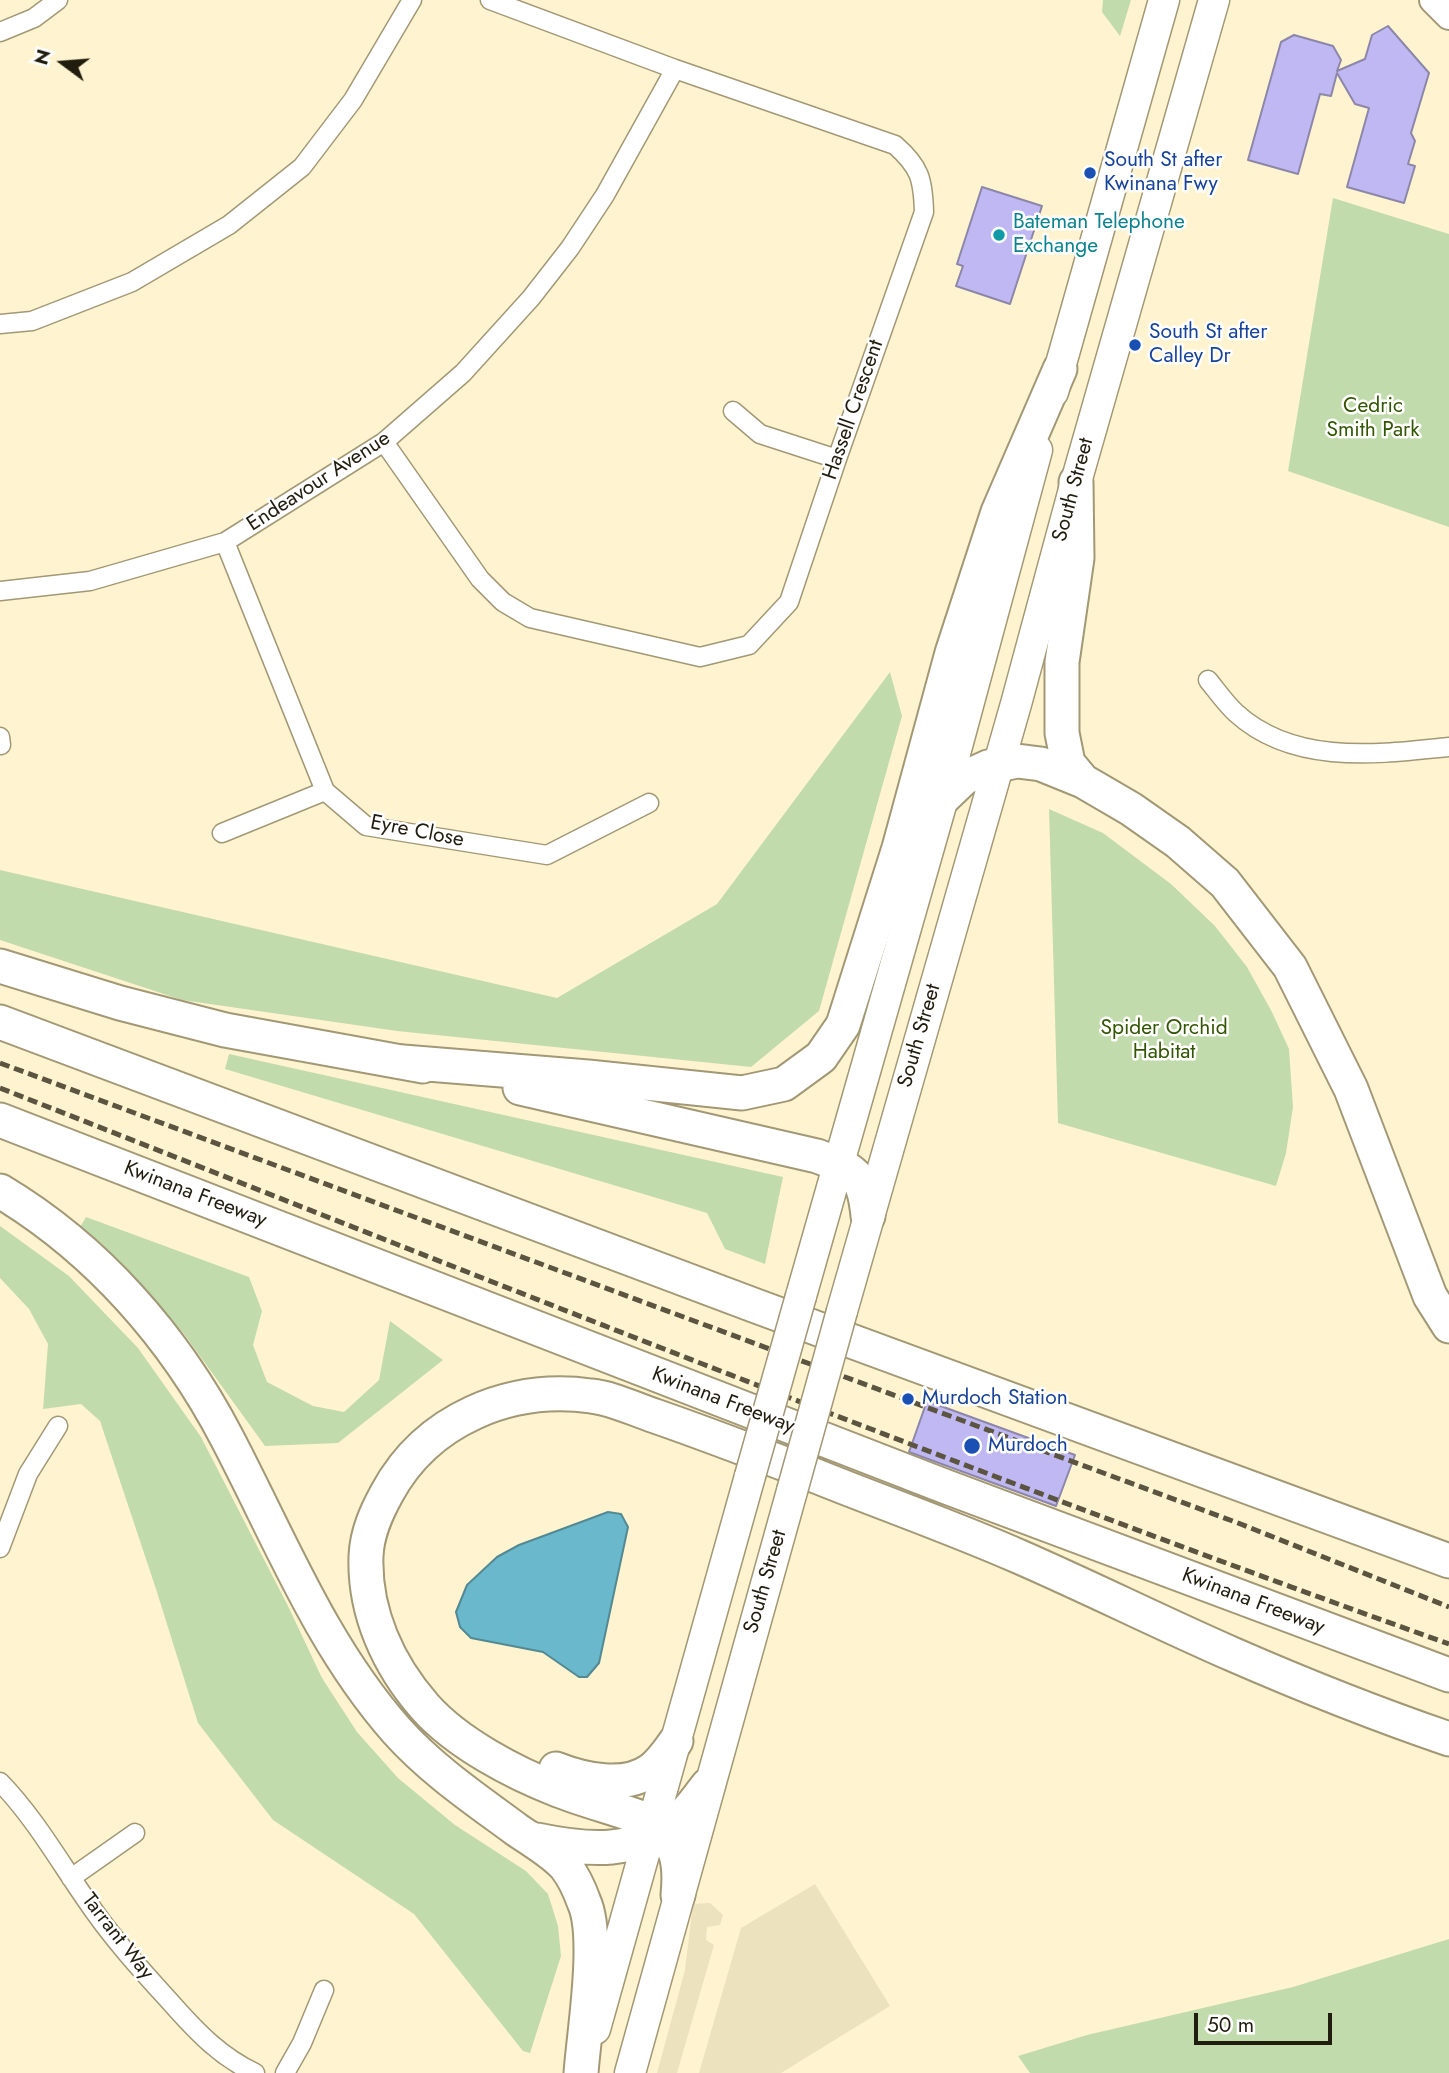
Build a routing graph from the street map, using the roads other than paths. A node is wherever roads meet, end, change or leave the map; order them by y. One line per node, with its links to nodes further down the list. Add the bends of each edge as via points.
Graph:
1 (58, 0): 10 (street, via 34,18)
2 (412, 0): 14 (street, via 353,100 302,167 229,225 132,282 33,321)
3 (490, 0): 11 (street, Hassell Crescent)
4 (1155, 0): 9 (highway)
5 (1164, 0): 9 (highway, South Street)
6 (1433, 0): 8 (main road)
7 (1214, 6): 13 (highway, South Street)
8 (1449, 16)
9 (1156, 29): 12 (highway, South Street)
10 (0, 32)
11 (675, 69): 17 (street, Endeavour Avenue, via 605,195 531,298 463,373); 18 (street, Hassell Crescent, via 895,145 920,174 924,212)
12 (1096, 242): 13 (highway, via 1104,255 1117,260); 15 (highway, South Street)
13 (1142, 250): 19 (highway, South Street)
14 (0, 324)
15 (1059, 369): 29 (highway, South Street); 34 (highway, via 998,512 843,1025 821,1057 784,1084 741,1093)
16 (733, 411): 18 (street, via 761,434)
17 (384, 442): 18 (street, Hassell Crescent, via 480,579 503,602 530,618 700,657 749,645 789,602); 20 (street, Endeavour Avenue)
18 (836, 459)
19 (1076, 482): 26 (highway, South Street); 27 (highway, via 1077,558 1062,662 1061,722 1068,763)
20 (225, 542): 21 (street, Endeavour Avenue, via 90,581); 28 (street, Eyre Close)
21 (0, 592)
22 (1208, 680): 25 (street, via 1237,714 1302,748 1384,753)
23 (0, 737): 24 (street)
24 (1, 745)
25 (1449, 747)
26 (999, 764): 27 (highway, via 1041,764); 29 (highway, via 964,778); 38 (highway, South Street)
27 (1083, 781): 39 (highway, via 1178,842 1225,883 1290,967 1351,1089 1430,1296)
28 (325, 791): 30 (street, Eyre Close, via 366,826 547,855); 31 (street)
29 (943, 798): 36 (highway, South Street)
30 (649, 803)
31 (222, 833)
32 (0, 966): 34 (highway, via 225,1030)
33 (0, 1022): 42 (highway)
34 (403, 1062): 36 (highway)
35 (0, 1120): 43 (highway, Kwinana Freeway, via 932,1481)
36 (839, 1164): 38 (highway, via 861,1181); 46 (highway, South Street, bridge)
37 (0, 1191): 51 (highway, via 69,1238 105,1271 169,1346 226,1435 304,1596 374,1705 425,1760)
38 (868, 1216): 48 (highway, South Street, bridge)
39 (1449, 1326)
40 (58, 1426): 41 (street, via 28,1474)
41 (0, 1548)
42 (1449, 1561)
43 (1449, 1675)
44 (411, 1689): 45 (highway, via 382,1642 368,1591 366,1554 380,1505 405,1464 460,1418 509,1399 565,1394 595,1396 718,1438 1018,1556 1229,1653); 46 (highway, via 473,1731 569,1774 628,1781 649,1772); 49 (highway, via 445,1726 516,1771)
45 (1449, 1740)
46 (676, 1741): 49 (highway, South Street)
47 (0, 1782): 52 (street, Tarrant Way, via 28,1813)
48 (708, 1785): 49 (highway, via 681,1817); 53 (highway, South Street)
49 (655, 1830): 51 (highway, via 596,1849); 53 (highway, via 675,1849); 57 (highway, South Street)
50 (135, 1833): 52 (street)
51 (531, 1839): 57 (highway, via 565,1867 588,1912 592,1948)
52 (71, 1878): 55 (street, Tarrant Way, via 142,1971 194,2028 216,2050)
53 (678, 1895): 58 (highway, South Street)
54 (324, 1990): 56 (street)
55 (255, 2073)
56 (285, 2073)
57 (582, 2073)
58 (629, 2073)

